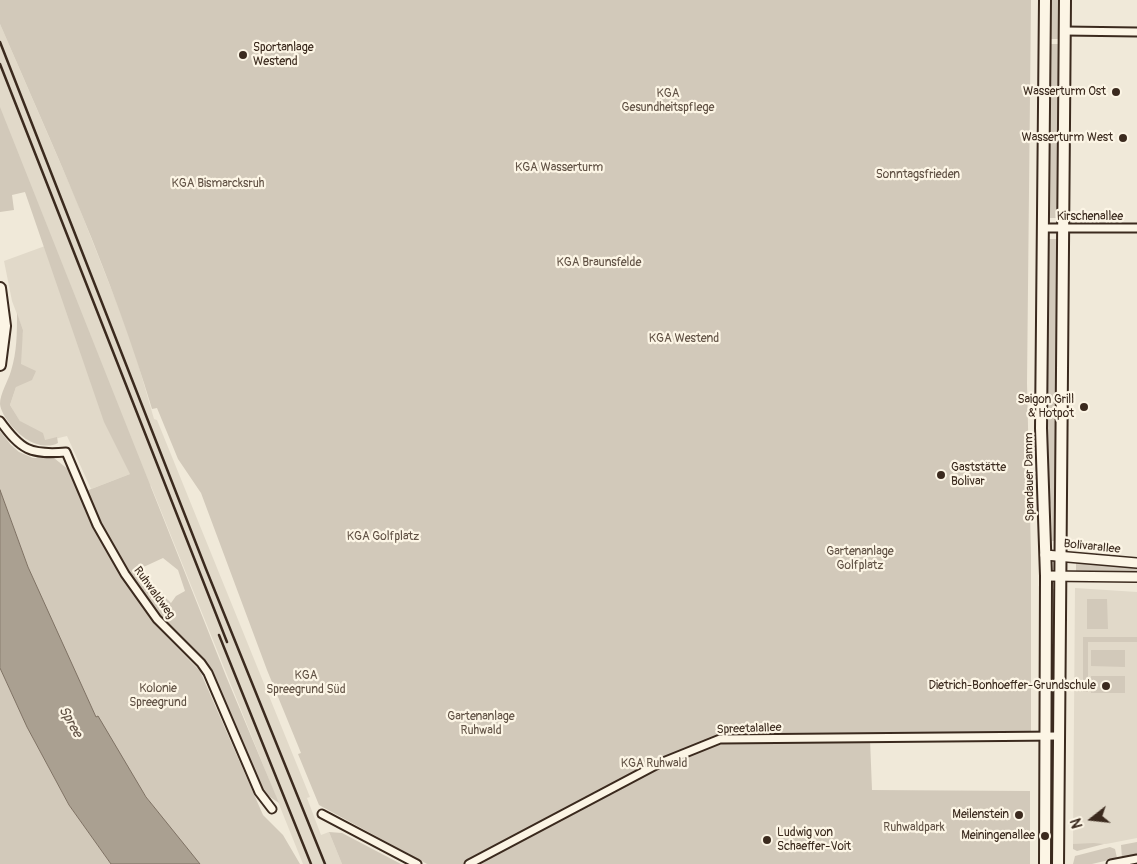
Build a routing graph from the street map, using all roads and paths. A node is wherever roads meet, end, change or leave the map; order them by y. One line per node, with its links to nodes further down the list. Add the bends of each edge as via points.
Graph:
1 (1045, 0): 5 (main road, Spandauer Damm)
2 (1065, 0): 3 (main road)
3 (1065, 31): 4 (street); 6 (main road)
4 (1137, 32)
5 (1042, 228): 6 (street, Kirschenallee); 11 (main road, Spandauer Damm)
6 (1063, 228): 7 (street, Kirschenallee); 12 (main road)
7 (1137, 228)
8 (0, 288): 9 (main road, via 5,326)
9 (0, 365)
10 (0, 421): 19 (street, Ruhwaldweg, via 23,448 41,453 66,452 100,531 126,574 157,619 208,673 259,792)
11 (1045, 555): 12 (street, Bolivarallee); 15 (main road, Spandauer Damm)
12 (1060, 556): 13 (street, Bolivarallee); 14 (main road)
13 (1137, 563)
14 (1060, 575): 15 (street); 16 (street); 18 (main road)
15 (1046, 576): 17 (main road, Spandauer Damm)
16 (1137, 578)
17 (1045, 736): 18 (street, Spreetalallee); 23 (street, Spreetalallee, via 720,739 658,764); 24 (main road, Spandauer Damm)
18 (1059, 736): 25 (main road)
19 (272, 809)
20 (322, 814): 22 (street)
21 (1137, 859): 26 (street)
22 (417, 864)
23 (469, 864)
24 (1045, 864)
25 (1058, 864)
26 (1111, 864)

